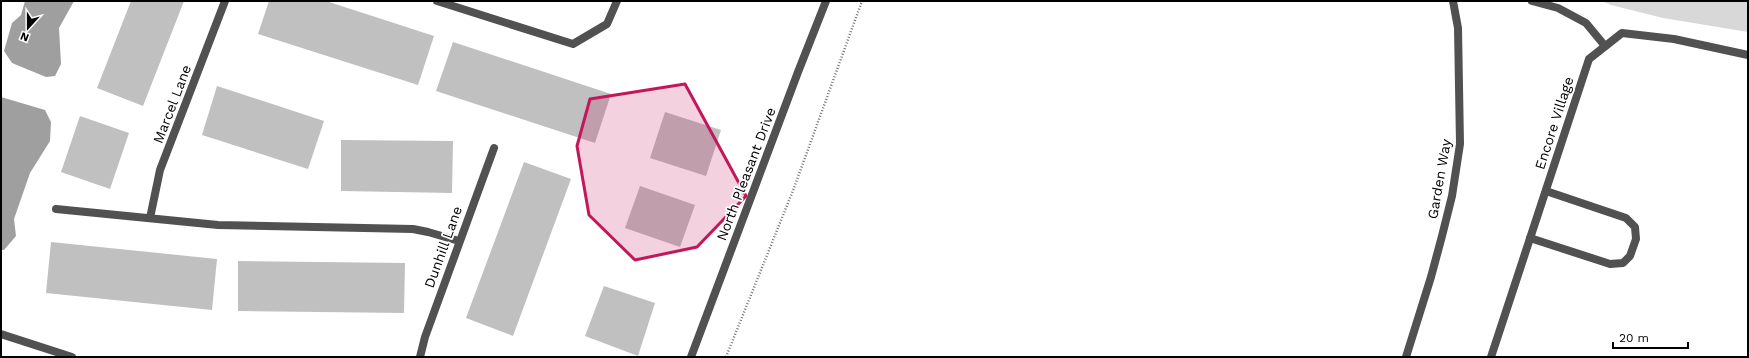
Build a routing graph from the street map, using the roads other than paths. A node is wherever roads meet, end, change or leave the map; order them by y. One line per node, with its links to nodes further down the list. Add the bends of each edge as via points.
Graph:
1 (225, 1): 12 (street, Marcel Lane, via 160,170)
2 (437, 1): 3 (street, via 573,44 606,24)
3 (617, 1)
4 (826, 1): 18 (street, North Pleasant Drive)
5 (1453, 1): 19 (street, Garden Way, via 1458,28 1460,144 1452,196 1442,236)
6 (1532, 1): 7 (street, via 1558,8 1586,23)
7 (1605, 46): 8 (street, Encore Village, via 1622,33 1674,39); 10 (street, Encore Village, via 1589,59)
8 (1748, 56)
9 (494, 148): 14 (street, Dunhill Lane)
10 (1546, 191): 13 (street, Encore Village); 13 (street, via 1626,218 1635,227 1636,239 1630,256 1623,263 1610,264)
11 (56, 209): 12 (street)
12 (150, 218): 14 (street, via 236,226 413,229)
13 (1530, 238): 20 (street, Encore Village)
14 (459, 241): 17 (street, Dunhill Lane)
15 (1, 334): 16 (street)
16 (72, 357)
17 (420, 357)
18 (692, 357)
19 (1406, 357)
20 (1491, 357)

